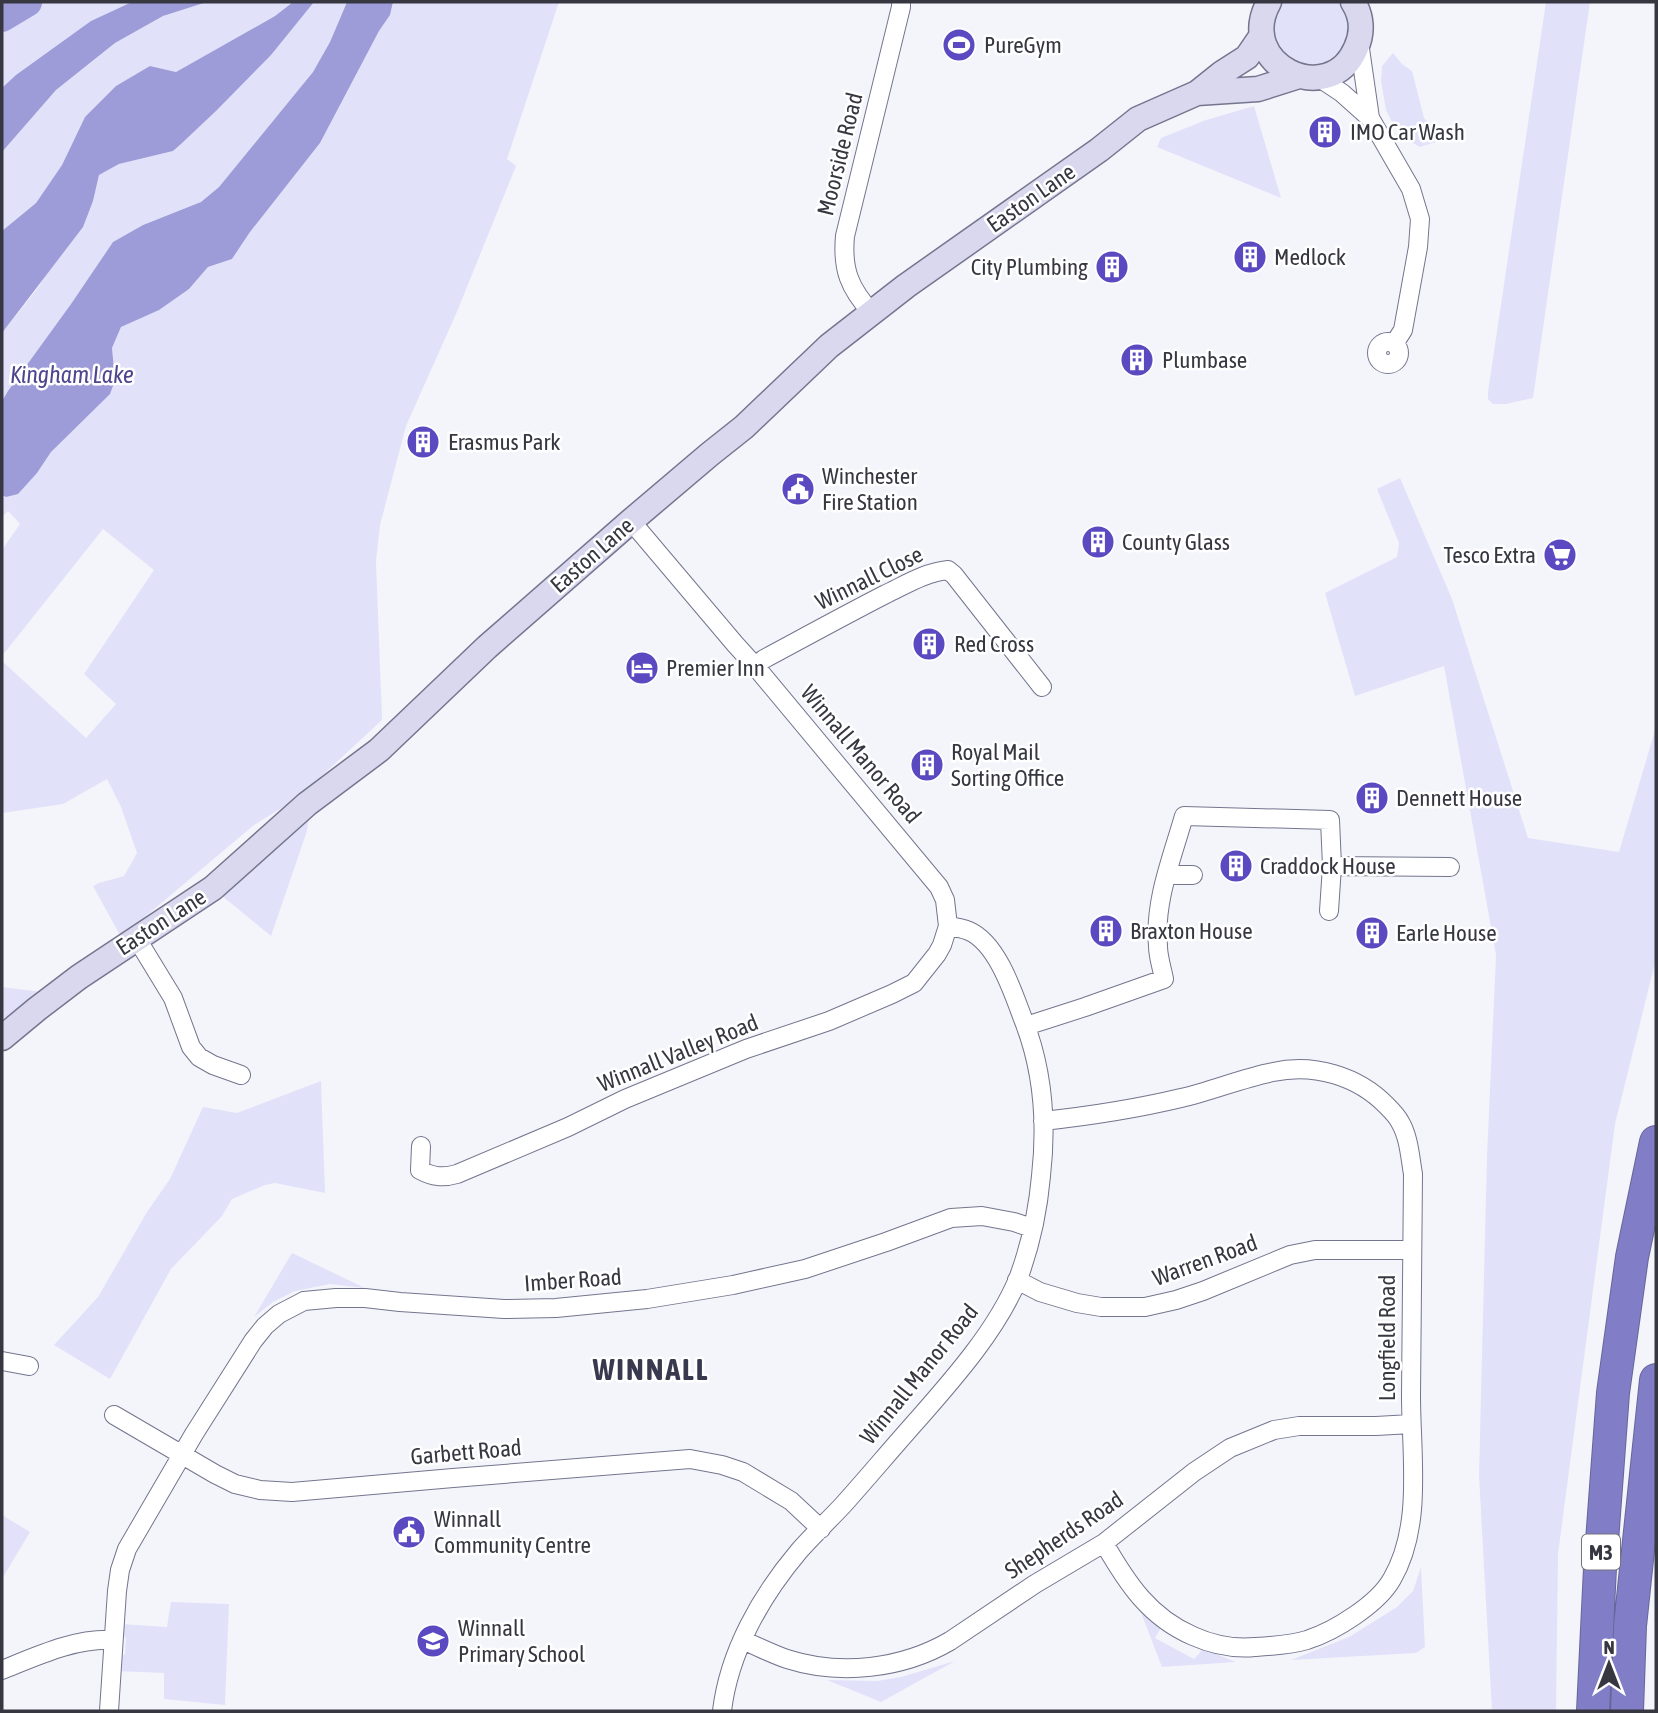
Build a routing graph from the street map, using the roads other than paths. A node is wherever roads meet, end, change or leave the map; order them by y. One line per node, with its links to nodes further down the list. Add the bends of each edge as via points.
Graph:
1 (901, 2): 8 (street, Moorside Road, via 843,253 854,290)
2 (1269, 2): 4 (street)
3 (1359, 16): 5 (street, Easton Lane, via 1354,53 1348,62 1329,75); 7 (street)
4 (1262, 34): 5 (street, via 1274,61); 6 (street, Easton Lane, via 1247,57)
5 (1308, 77): 6 (street, Easton Lane, via 1258,89); 7 (street, via 1342,93)
6 (1197, 93): 8 (street, Easton Lane, via 1138,119)
7 (1370, 118): 9 (street, via 1411,190 1420,219 1403,330)
8 (872, 313): 10 (street, Easton Lane)
9 (1394, 344)
10 (631, 521): 11 (street, Winnall Manor Road); 19 (street, Easton Lane, via 487,647 379,750 307,804 213,888)
11 (755, 666): 12 (street, Winnall Close, via 880,597 947,570); 18 (street, Winnall Manor Road, via 939,887)
12 (1042, 687)
13 (1332, 866): 14 (street); 16 (street, via 1331,820 1184,816); 17 (street)
14 (1450, 867)
15 (1193, 874): 16 (street)
16 (1167, 875): 20 (street, via 1157,924 1164,979)
17 (1329, 911)
18 (948, 926): 20 (street, Winnall Manor Road, via 972,932 990,948); 25 (street, Winnall Valley Road, via 937,954 914,983 830,1021 746,1049 457,1174 439,1177 420,1170)
19 (137, 939): 21 (street, Easton Lane, via 79,977); 22 (street, via 173,998 192,1063)
20 (1026, 1026): 23 (street, Winnall Manor Road, via 1039,1070)
21 (2, 1038)
22 (241, 1075)
23 (1043, 1121): 26 (street, Winnall Manor Road, via 1043,1164); 27 (street, Longfield Road, via 1183,1098 1275,1071 1301,1069 1344,1077 1378,1097 1400,1121 1413,1174)
24 (1656, 1142): 42 (highway, M3, via 1632,1257 1614,1393)
25 (421, 1146)
26 (1032, 1228): 28 (street, Winnall Manor Road); 34 (street, Imber Road, via 982,1216 951,1218 805,1269 647,1299 504,1309 365,1298 304,1301 279,1314 259,1334)
27 (1412, 1250): 28 (street, Warren Road, via 1315,1250 1290,1255 1203,1291 1145,1307 1077,1303); 33 (street, Longfield Road)
28 (1017, 1280): 35 (street, Winnall Manor Road, via 971,1357)
29 (2, 1361): 30 (street)
30 (29, 1366)
31 (1656, 1380): 43 (highway, M3, via 1630,1626)
32 (114, 1415): 34 (street, Garbett Road)
33 (1411, 1424): 36 (street, Shepherds Road, via 1299,1426 1252,1438 1194,1472); 36 (street, Longfield Road, via 1410,1529 1391,1581 1360,1612 1308,1639 1238,1649 1177,1629 1137,1593)
34 (182, 1455): 35 (street, Garbett Road, via 235,1484 292,1492 705,1461 743,1472 791,1501); 37 (street, Imber Road, via 127,1549 120,1570)
35 (821, 1529): 38 (street, Winnall Manor Road, via 781,1574)
36 (1104, 1543): 38 (street, Shepherds Road, via 950,1641 904,1661 828,1667 788,1659)
37 (113, 1640): 39 (street, via 85,1641); 40 (street, Imber Road)
38 (742, 1640): 41 (street, Winnall Manor Road)
39 (2, 1670)
40 (108, 1711)
41 (722, 1711)
42 (1593, 1711)
43 (1627, 1711)

